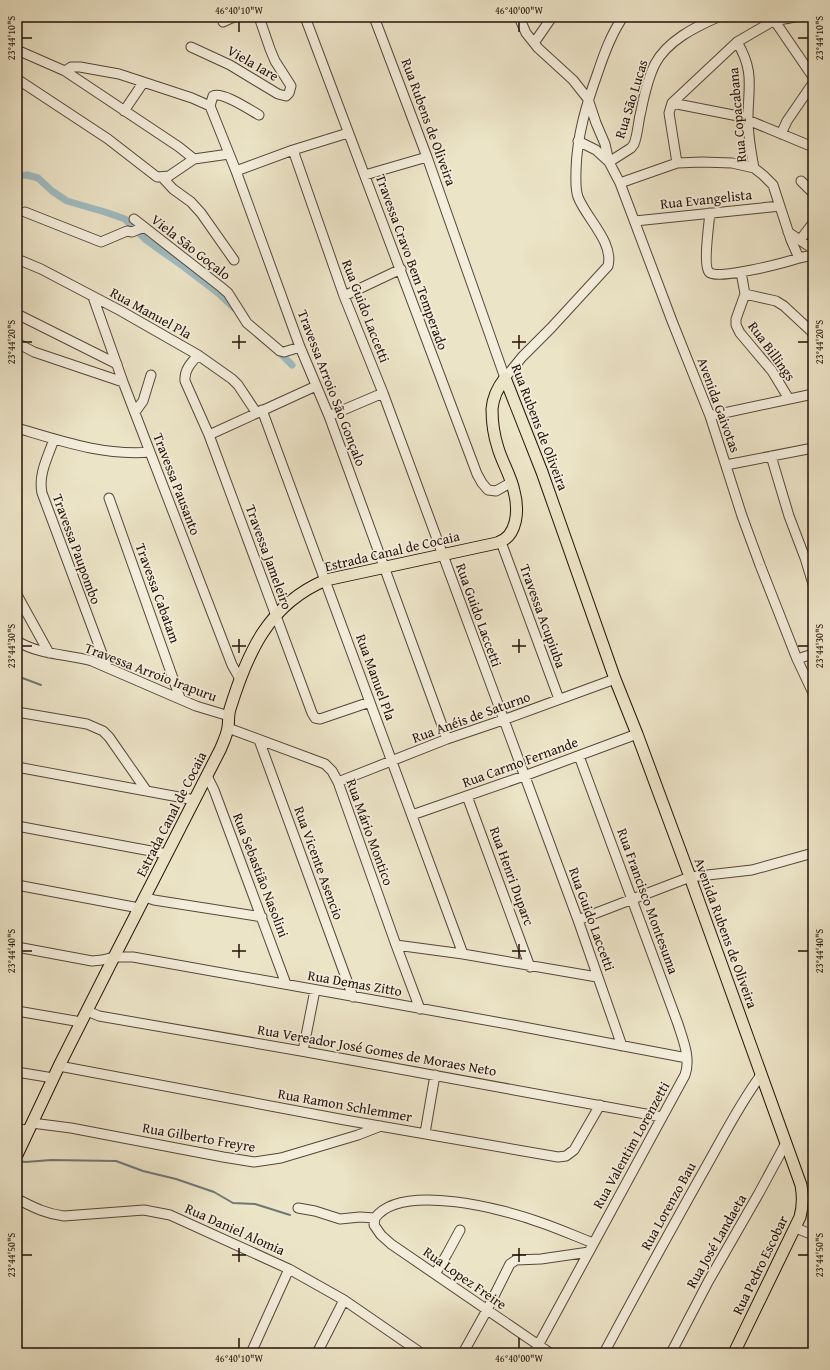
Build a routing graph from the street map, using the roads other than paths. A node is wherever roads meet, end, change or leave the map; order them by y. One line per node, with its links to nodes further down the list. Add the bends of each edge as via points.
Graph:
1 (234, 17): 11 (street)
2 (259, 17): 14 (street, Viela Iare, via 272,55 291,86 290,93 286,96)
3 (305, 17): 27 (street, Travessa Cravo Bem Temperado)
4 (374, 17): 33 (street, Rua Rubens de Oliveira)
5 (519, 17): 12 (street, via 526,33)
6 (552, 17): 12 (street)
7 (623, 17): 21 (street, via 604,55)
8 (718, 17): 35 (street, Rua São Lucas, via 682,36 659,57 643,100 634,144)
9 (795, 17): 10 (street)
10 (772, 19): 13 (street); 17 (street)
11 (223, 22)
12 (534, 42): 21 (street, via 573,80)
13 (737, 42): 22 (street); 26 (street, Rua Copacabana, via 748,68)
14 (191, 47)
15 (17, 50): 16 (street)
16 (65, 71): 19 (street, via 71,67 80,67 119,74); 24 (street)
17 (813, 77)
18 (17, 80): 40 (street, via 108,139 155,176)
19 (143, 83): 23 (street); 24 (street)
20 (813, 83): 28 (street, via 789,117)
21 (588, 99): 29 (street); 35 (street)
22 (672, 103): 26 (street, via 722,112); 36 (street, via 669,113)
23 (210, 106): 25 (street, via 213,95 217,95); 32 (street, Travessa Arroio São Gonçalo)
24 (124, 111): 34 (street)
25 (259, 115)
26 (748, 120): 28 (street); 37 (street, Rua Copacabana)
27 (348, 133): 31 (street); 39 (street, Travessa Cravo Bem Temperado)
28 (781, 134): 30 (street)
29 (578, 140): 35 (street, Avenida Gaivotas, via 596,150); 70 (street, via 577,194 605,243 608,266)
30 (813, 147)
31 (293, 150): 38 (street); 61 (street, Rua Guido Laccetti)
32 (228, 154): 34 (street); 38 (street, Travessa Arroio São Gonçalo)
33 (427, 157): 39 (street); 70 (street, Rua Rubens de Oliveira)
34 (194, 159): 40 (street)
35 (609, 162): 42 (street, Avenida Gaivotas)
36 (677, 163): 37 (street, via 732,163); 42 (street)
37 (754, 168): 44 (street, Rua Copacabana, via 773,186)
38 (236, 171): 66 (street, Travessa Arroio São Gonçalo)
39 (365, 175): 58 (street, Travessa Cravo Bem Temperado)
40 (162, 178): 57 (street, via 201,213)
41 (801, 181): 43 (street)
42 (620, 183): 48 (street, Avenida Gaivotas)
43 (813, 193)
44 (780, 206): 46 (street, Rua Evangelista); 51 (street, Rua Copacabana)
45 (24, 212): 50 (street, via 101,242 127,230)
46 (710, 213): 48 (street, Rua Evangelista); 59 (street, via 706,253 708,272 715,275)
47 (134, 219): 50 (street, Viela São Goçalo)
48 (635, 221): 79 (street, Avenida Gaivotas)
49 (813, 223): 52 (street)
50 (140, 229): 66 (street, Viela São Goçalo, via 228,293 247,323 280,351)
51 (788, 232): 52 (street); 55 (street, Rua Copacabana)
52 (800, 240): 53 (street)
53 (813, 250)
54 (813, 254): 55 (street)
55 (799, 258): 59 (street)
56 (17, 259): 62 (street, Rua Manuel Pla)
57 (234, 260)
58 (401, 269): 61 (street); 87 (street, Travessa Cravo Bem Temperado, via 480,479 485,488 493,491)
59 (741, 272): 60 (street, Rua Billings)
60 (745, 294): 64 (street, via 776,301); 75 (street, Rua Billings, via 736,322 737,328 772,371)
61 (344, 296): 73 (street, Rua Guido Laccetti)
62 (93, 297): 67 (street, Rua Manuel Pla); 68 (street, Travessa Pausanto)
63 (17, 314): 68 (street)
64 (812, 331)
65 (17, 343): 71 (street, via 34,352)
66 (300, 347): 72 (street, Travessa Arroio São Gonçalo)
67 (198, 355): 76 (street, Rua Manuel Pla, via 232,379); 81 (street, Travessa Jameleiro, via 187,368 185,381)
68 (116, 364): 71 (street, Travessa Pausanto)
69 (150, 375): 77 (street, via 143,401)
70 (505, 378): 87 (main road, via 495,396 492,416 497,446); 102 (main road, Rua Rubens de Oliveira, via 542,472)
71 (123, 382): 77 (street, Travessa Pausanto)
72 (316, 386): 76 (street); 78 (street, Travessa Arroio São Gonçalo)
73 (383, 393): 78 (street); 90 (street, Rua Guido Laccetti)
74 (813, 394): 75 (street)
75 (789, 399): 79 (street)
76 (259, 411): 81 (street); 92 (street, Rua Manuel Pla)
77 (135, 412): 84 (street, Travessa Pausanto)
78 (329, 416): 91 (street, Travessa Arroio São Gonçalo)
79 (710, 416): 86 (street, Avenida Gaivotas)
80 (17, 428): 82 (street)
81 (209, 435): 95 (street, Travessa Jameleiro)
82 (54, 439): 84 (street, via 107,452); 100 (street, Travessa Paupombo, via 40,485)
83 (813, 448): 85 (street)
84 (150, 452): 101 (street, Travessa Pausanto, via 232,665)
85 (771, 456): 86 (street); 93 (street)
86 (726, 465): 99 (street, Avenida Gaivotas, via 760,566)
87 (512, 482): 89 (main road, via 515,524)
88 (109, 498): 104 (street, Travessa Cabatam)
89 (501, 542): 90 (main road, Estrada Canal de Cocaia); 105 (street, Travessa Acupiuba)
90 (442, 555): 91 (main road, Estrada Canal de Cocaia); 109 (street, Rua Guido Laccetti)
91 (384, 568): 92 (main road, Estrada Canal de Cocaia); 112 (street, Travessa Arroio São Gonçalo)
92 (326, 580): 95 (main road, Estrada Canal de Cocaia, via 299,594); 106 (street, Rua Manuel Pla)
93 (813, 584)
94 (17, 595): 97 (street)
95 (276, 616): 101 (main road, Estrada Canal de Cocaia, via 255,644); 106 (street, Travessa Jameleiro, via 315,718 320,719)
96 (17, 641): 97 (street, Travessa Arroio Irapuru, via 32,649)
97 (49, 653): 100 (street, Travessa Arroio Irapuru, via 76,657)
98 (813, 654): 99 (street)
99 (797, 659): 103 (street, Avenida Gaivotas)
100 (107, 667): 104 (street, Travessa Arroio Irapuru)
101 (240, 679): 108 (main road, Estrada Canal de Cocaia)
102 (615, 679): 105 (street, Rua Anéis de Saturno); 111 (main road, Rua Rubens de Oliveira)
103 (813, 694)
104 (180, 698): 108 (street, Travessa Arroio Irapuru)
105 (559, 699): 109 (street, Rua Anéis de Saturno)
106 (370, 702): 115 (street, Rua Manuel Pla)
107 (17, 712): 120 (street, via 88,724 103,731 110,737)
108 (229, 716): 110 (main road, Estrada Canal de Cocaia)
109 (503, 720): 112 (street, Rua Anéis de Saturno); 118 (street, Rua Guido Laccetti)
110 (228, 728): 113 (street, Rua Mário Montico); 117 (main road, Estrada Canal de Cocaia)
111 (637, 734): 114 (street, Rua Carmo Fernande); 127 (main road, Avenida Rubens de Oliveira)
112 (447, 739): 115 (street, Rua Anéis de Saturno)
113 (259, 740): 119 (street, Rua Mário Montico, via 325,764); 142 (street, Rua Vicente Asencio)
114 (579, 756): 118 (street, Rua Carmo Fernande); 130 (street, Rua Francisco Montesuma)
115 (392, 762): 119 (street, Rua Anéis de Saturno); 123 (street, Rua Manuel Pla)
116 (17, 767): 120 (street)
117 (207, 776): 122 (main road, Estrada Canal de Cocaia); 132 (street, Rua Sebastião Nasolini)
118 (524, 776): 121 (street, Rua Carmo Fernande); 133 (street, Rua Guido Laccetti)
119 (338, 782): 134 (street, Rua Mário Montico)
120 (146, 790): 122 (street)
121 (467, 796): 123 (street, Rua Carmo Fernande); 138 (street, Rua Henri Duparc)
122 (195, 800): 126 (main road, Estrada Canal de Cocaia)
123 (412, 815): 136 (street, Rua Manuel Pla)
124 (17, 826): 126 (street)
125 (813, 853): 127 (street, via 752,870)
126 (167, 854): 129 (main road, Estrada Canal de Cocaia)
127 (690, 877): 130 (street); 153 (main road, Avenida Rubens de Oliveira)
128 (17, 885): 131 (street)
129 (145, 897): 131 (main road, Estrada Canal de Cocaia); 132 (street)
130 (632, 900): 133 (street); 149 (street, Rua Francisco Montesuma, via 678,1024)
131 (139, 908): 137 (main road, Estrada Canal de Cocaia)
132 (262, 917): 140 (street, Rua Sebastião Nasolini)
133 (578, 920): 139 (street, Rua Guido Laccetti)
134 (396, 945): 136 (street); 143 (street, Rua Mário Montico)
135 (17, 947): 137 (street, Rua Demas Zitto, via 92,961)
136 (463, 954): 138 (street)
137 (114, 957): 140 (street, Rua Demas Zitto, via 133,957); 145 (main road, Estrada Canal de Cocaia)
138 (530, 967): 139 (street)
139 (597, 977): 147 (street, Rua Guido Laccetti)
140 (286, 984): 141 (street, Rua Demas Zitto)
141 (315, 990): 142 (street, Rua Demas Zitto); 148 (street)
142 (353, 997): 143 (street, Rua Demas Zitto)
143 (420, 1008): 147 (street, Rua Demas Zitto)
144 (17, 1011): 146 (street)
145 (87, 1011): 146 (main road, Estrada Canal de Cocaia); 148 (street, Rua Vereador José Gomes de Moraes Neto, via 99,1016)
146 (81, 1022): 150 (main road, Estrada Canal de Cocaia)
147 (622, 1046): 149 (street, Rua Demas Zitto)
148 (303, 1051): 152 (street, Rua Vereador José Gomes de Moraes Neto)
149 (687, 1058): 156 (street, Rua Valentim Lorenzetti, via 685,1074)
150 (59, 1066): 154 (main road, Estrada Canal de Cocaia); 157 (street, Rua Ramon Schlemmer)
151 (17, 1072): 154 (street)
152 (436, 1075): 155 (street, Rua Vereador José Gomes de Moraes Neto); 159 (street)
153 (761, 1075): 160 (main road, Avenida Rubens de Oliveira); 180 (street, Rua Lorenzo Bau, via 748,1093 652,1262)
154 (53, 1078): 158 (main road, Estrada Canal de Cocaia)
155 (600, 1105): 156 (street, Rua Vereador José Gomes de Moraes Neto); 159 (street, Rua Ramon Schlemmer, via 574,1150 562,1157)
156 (662, 1117): 168 (street, Rua Valentim Lorenzetti)
157 (381, 1126): 158 (street, Rua Gilberto Freyre, via 358,1136 289,1156 254,1162 71,1128); 159 (street, Rua Ramon Schlemmer)
158 (26, 1127): 161 (main road, Estrada Canal de Cocaia)
159 (425, 1133)
160 (786, 1143): 165 (main road, Rua Pedro Escobar, via 803,1196 802,1210); 181 (street, Rua José Landaeta)
161 (19, 1150)
162 (17, 1199): 170 (street, Rua Daniel Alomia, via 52,1215 144,1210 170,1215)
163 (298, 1208): 164 (street, via 340,1219)
164 (375, 1218): 168 (street, via 382,1211 399,1203 426,1200 450,1202 518,1215); 171 (street, Rua Lopez Freire, via 374,1225 381,1235)
165 (796, 1228): 167 (street); 182 (main road, Rua Pedro Escobar)
166 (460, 1230): 171 (street)
167 (813, 1235)
168 (593, 1243): 169 (street, Rua Valentim Lorenzetti)
169 (589, 1252): 173 (street, via 513,1262 508,1267); 174 (street, Rua Valentim Lorenzetti)
170 (289, 1269): 172 (street, Rua Daniel Alomia); 175 (street)
171 (435, 1274): 173 (street, Rua Lopez Freire)
172 (344, 1300): 176 (street); 177 (street, Rua Daniel Alomia)
173 (487, 1310): 174 (street, Rua Lopez Freire); 178 (street)
174 (536, 1349): 179 (street, Rua Lopez Freire)
175 (251, 1353)
176 (317, 1353)
177 (422, 1353)
178 (463, 1353)
179 (550, 1353)
180 (604, 1353)
181 (671, 1353)
182 (734, 1353)

